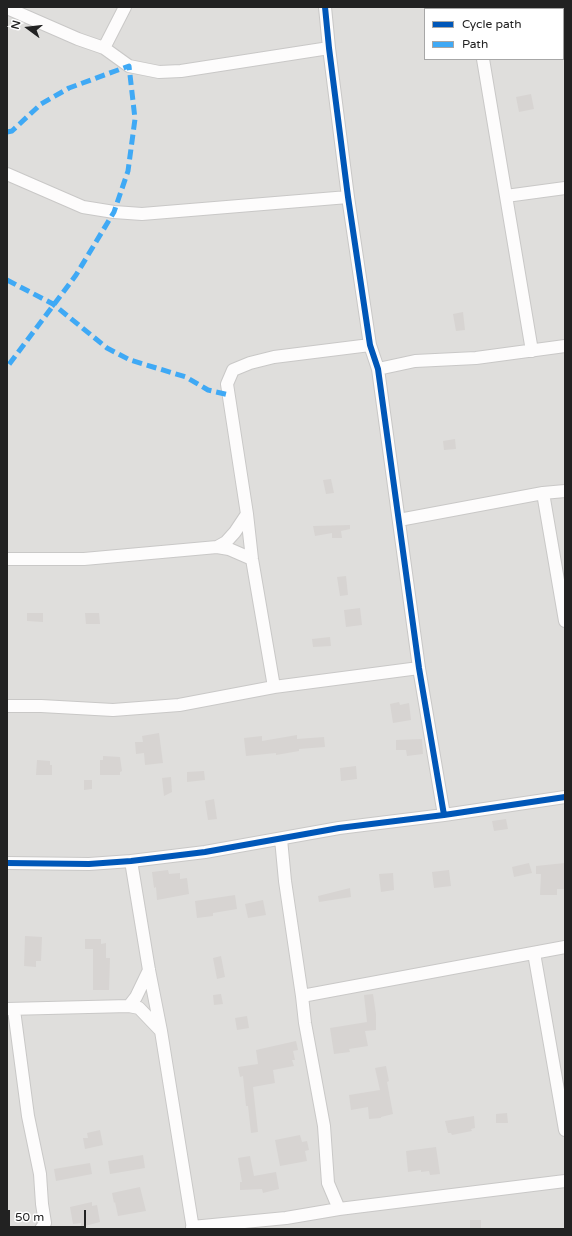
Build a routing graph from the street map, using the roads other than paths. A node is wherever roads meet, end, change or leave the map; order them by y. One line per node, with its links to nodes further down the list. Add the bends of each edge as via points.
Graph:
1 (125, 7): 4 (street)
2 (325, 7): 5 (street)
3 (7, 8): 4 (street)
4 (104, 48): 5 (street, via 130,66 159,72 181,71)
5 (329, 48): 10 (street)
6 (483, 60): 9 (street)
7 (7, 174): 10 (street, via 83,208 142,214)
8 (565, 188): 9 (street)
9 (506, 196): 13 (street)
10 (348, 197): 11 (street)
11 (370, 345): 14 (street); 17 (street, via 274,357 233,370 227,384)
12 (565, 346): 13 (street)
13 (532, 351): 14 (street, via 476,358 415,361)
14 (378, 369): 18 (street)
15 (565, 491): 16 (street)
16 (543, 493): 18 (street); 22 (street)
17 (247, 514): 19 (street, via 226,542); 21 (street)
18 (399, 520): 23 (street)
19 (216, 547): 20 (street, via 84,559); 21 (street, via 229,549)
20 (7, 559)
21 (252, 559): 24 (street)
22 (565, 621)
23 (419, 668): 24 (street); 27 (street)
24 (274, 687): 25 (street, via 179,705 113,710)
25 (7, 706)
26 (565, 797): 27 (street)
27 (444, 815): 28 (street)
28 (281, 838): 29 (street, via 205,852); 34 (street)
29 (132, 861): 30 (street, via 89,864); 33 (street)
30 (7, 863)
31 (565, 947): 32 (street)
32 (534, 953): 34 (street); 38 (street)
33 (149, 970): 35 (street); 37 (street)
34 (302, 996): 40 (street, via 324,1126 328,1183)
35 (129, 1006): 36 (street); 37 (street, via 139,1008)
36 (10, 1010): 42 (street, via 40,1174 45,1222)
37 (161, 1030): 41 (street)
38 (565, 1130)
39 (565, 1180): 40 (street)
40 (339, 1209): 41 (street, via 286,1218)
41 (193, 1228)
42 (41, 1229)

